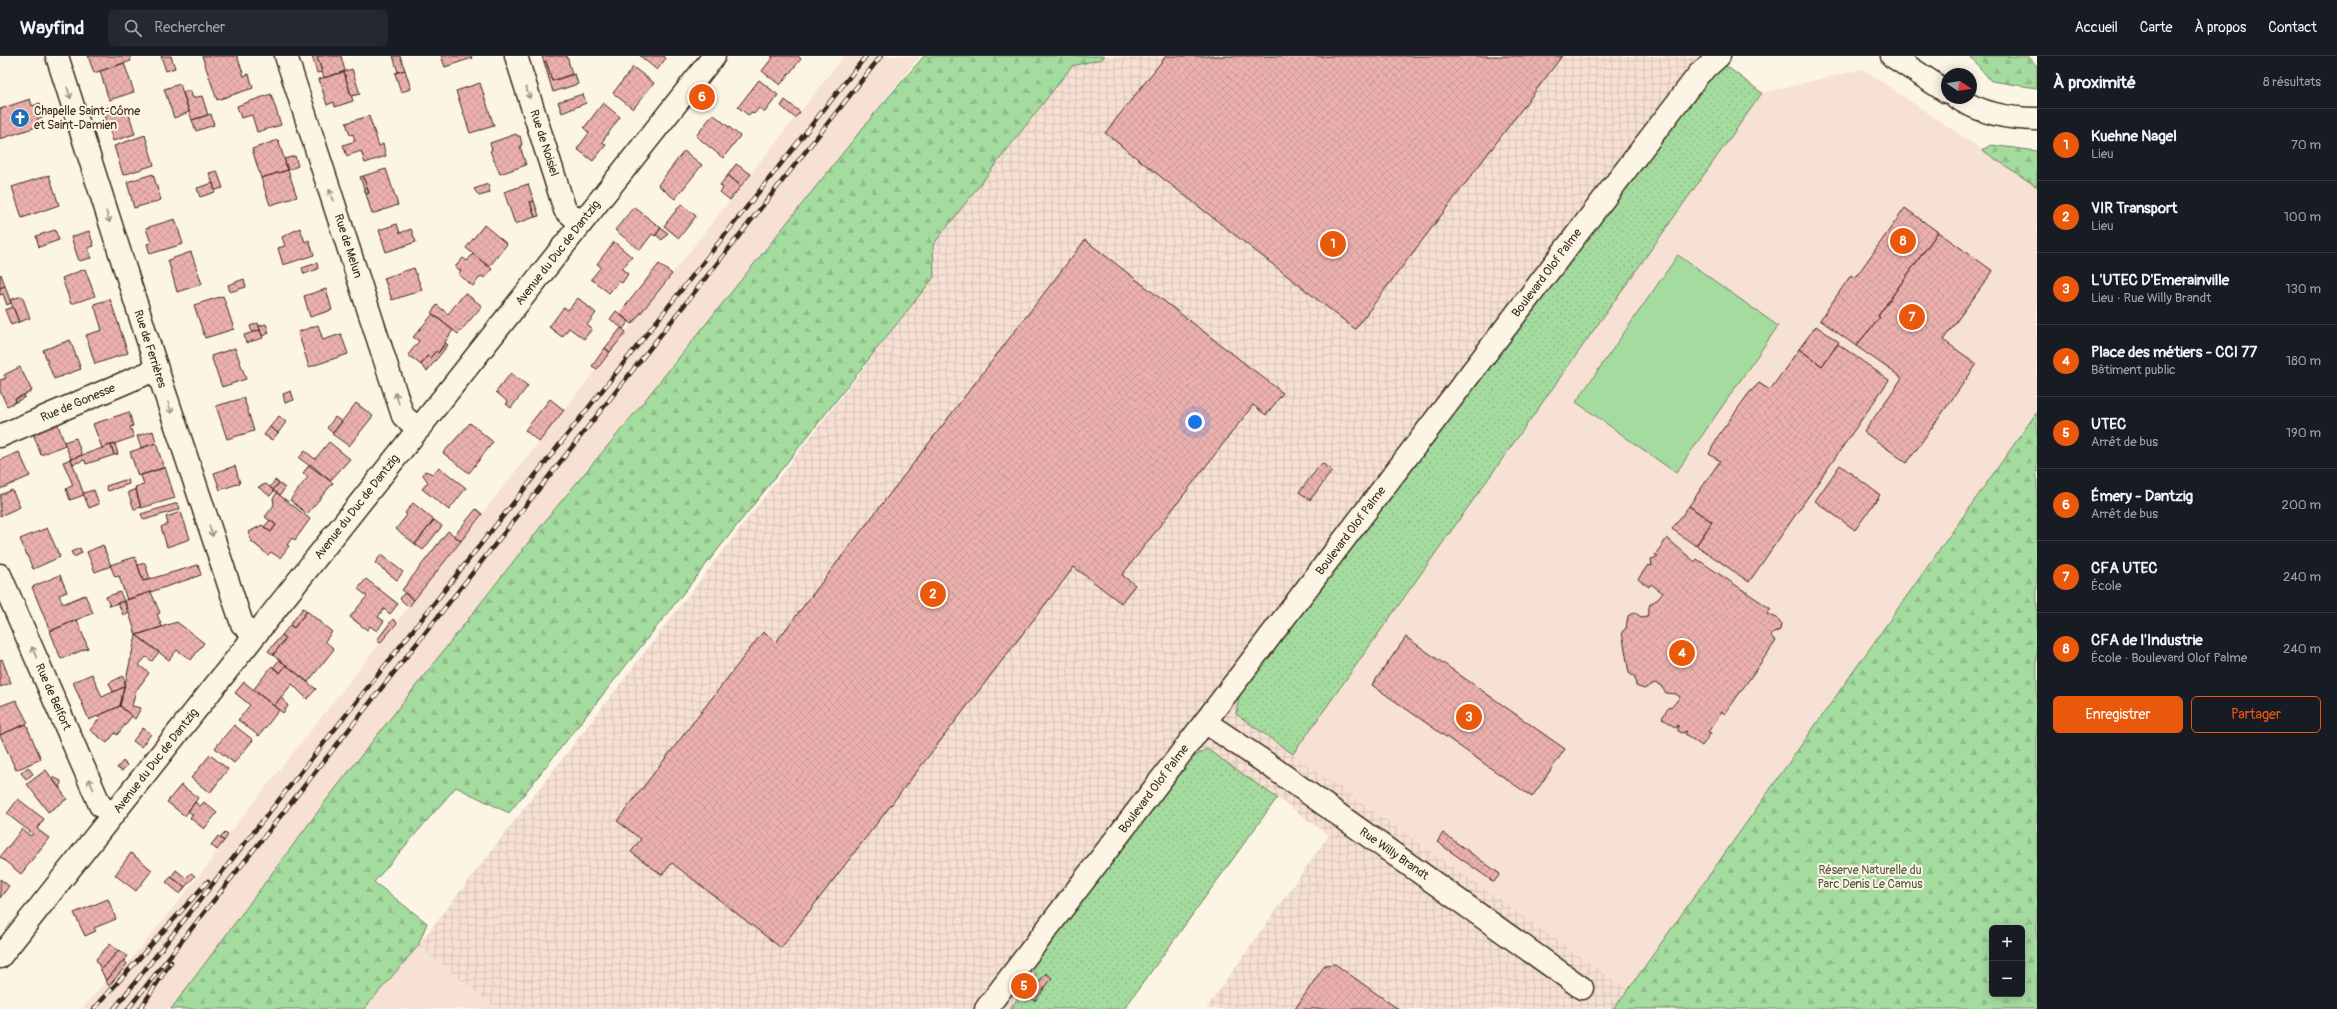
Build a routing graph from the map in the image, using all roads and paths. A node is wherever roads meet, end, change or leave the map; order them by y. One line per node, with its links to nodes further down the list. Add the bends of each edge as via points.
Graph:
1 (57, 56): 11 (street, Rue de Ferrières, one-way to 11)
2 (286, 56): 12 (street, Rue de Melun, one-way to 2, via 403,416)
3 (516, 56): 10 (street, Rue de Noisiel, one-way to 10, via 565,210)
4 (714, 56): 10 (street, Avenue du Duc de Dantzig)
5 (1719, 56): 16 (street, Boulevard Olof Palme, via 1699,74)
6 (1892, 56): 7 (street)
7 (1941, 88)
8 (1969, 104): 9 (street, via 1986,112 2021,119)
9 (2037, 119)
10 (581, 223): 12 (street, Avenue du Duc de Dantzig)
11 (157, 369): 13 (street, Rue de Gonesse); 15 (street, Rue de Ferrières, one-way to 15, via 242,624)
12 (419, 429): 15 (street, Avenue du Duc de Dantzig)
13 (0, 436)
14 (0, 575): 17 (street, Rue de Belfort, one-way to 14, via 100,805)
15 (255, 635): 17 (street, Avenue du Duc de Dantzig)
16 (1205, 722): 19 (street, Rue Willy Brandt, via 1269,764); 20 (street, Boulevard Olof Palme)
17 (113, 815): 18 (street, Avenue du Duc de Dantzig)
18 (0, 957)
19 (1582, 988)
20 (986, 1009)

